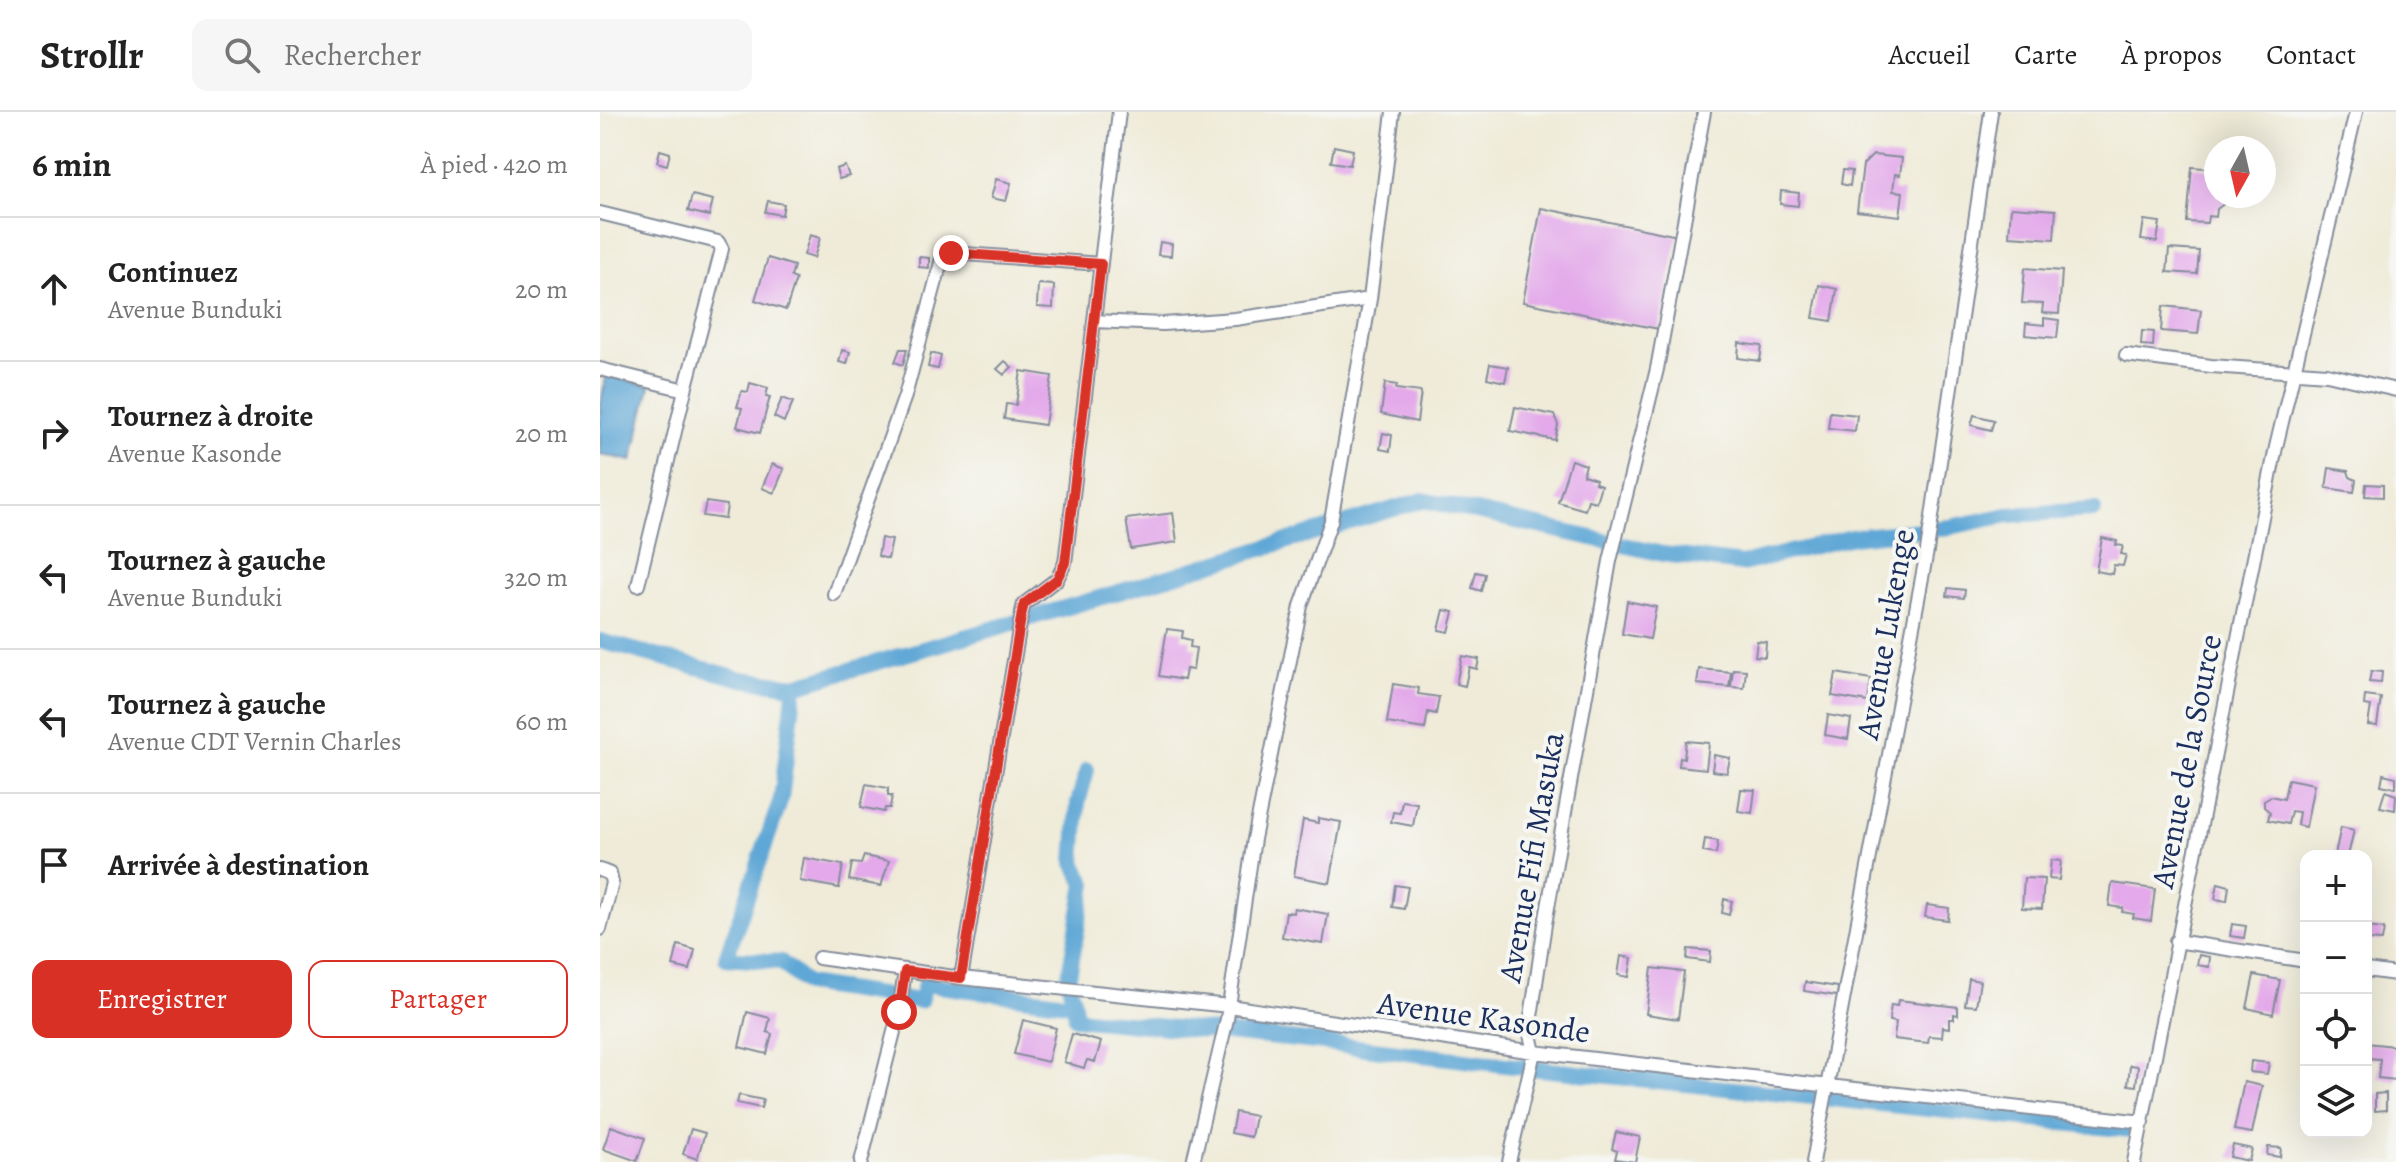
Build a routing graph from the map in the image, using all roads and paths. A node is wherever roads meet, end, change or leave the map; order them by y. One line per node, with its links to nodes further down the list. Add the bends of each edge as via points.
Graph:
1 (1119, 112): 7 (street)
2 (1393, 112): 8 (street)
3 (1704, 112): 27 (street, Avenue Fifi Masuka, via 1657,369 1610,561 1545,924 1529,1030)
4 (1991, 112): 28 (street, Avenue Lukenge, via 1927,551)
5 (2356, 112): 12 (street, Avenue de la Source)
6 (600, 213): 13 (street, via 721,246)
7 (1101, 264): 9 (street); 16 (street, via 943,255 905,396)
8 (1370, 299): 9 (street, via 1235,319); 26 (street, via 1331,521 1301,606 1254,839)
9 (1094, 321): 25 (street, via 1065,563 1057,579 1024,604)
10 (2126, 355): 12 (street)
11 (600, 369): 13 (street)
12 (2294, 372): 14 (street); 19 (street, Avenue de la Source)
13 (685, 390): 15 (street)
14 (2396, 390)
15 (638, 585)
16 (834, 594)
17 (600, 870): 18 (street, via 610,874 612,883)
18 (600, 929)
19 (2176, 941): 21 (street); 29 (street, Avenue de la Source)
20 (819, 958): 22 (street, Avenue Kasonde)
21 (2300, 960)
22 (905, 971): 25 (street, Avenue Kasonde); 30 (street)
23 (2372, 971): 24 (street)
24 (2396, 974)
25 (961, 978): 26 (street, Avenue Kasonde)
26 (1228, 1012): 27 (street, Avenue Kasonde); 31 (street)
27 (1534, 1052): 28 (street, Avenue Kasonde); 32 (street, Avenue Fifi Masuka)
28 (1828, 1085): 29 (street, Avenue Kasonde); 33 (street, Avenue Lukenge)
29 (2143, 1122): 34 (street, Avenue de la Source)
30 (861, 1162)
31 (1193, 1162)
32 (1509, 1162)
33 (1813, 1162)
34 (2134, 1162)

